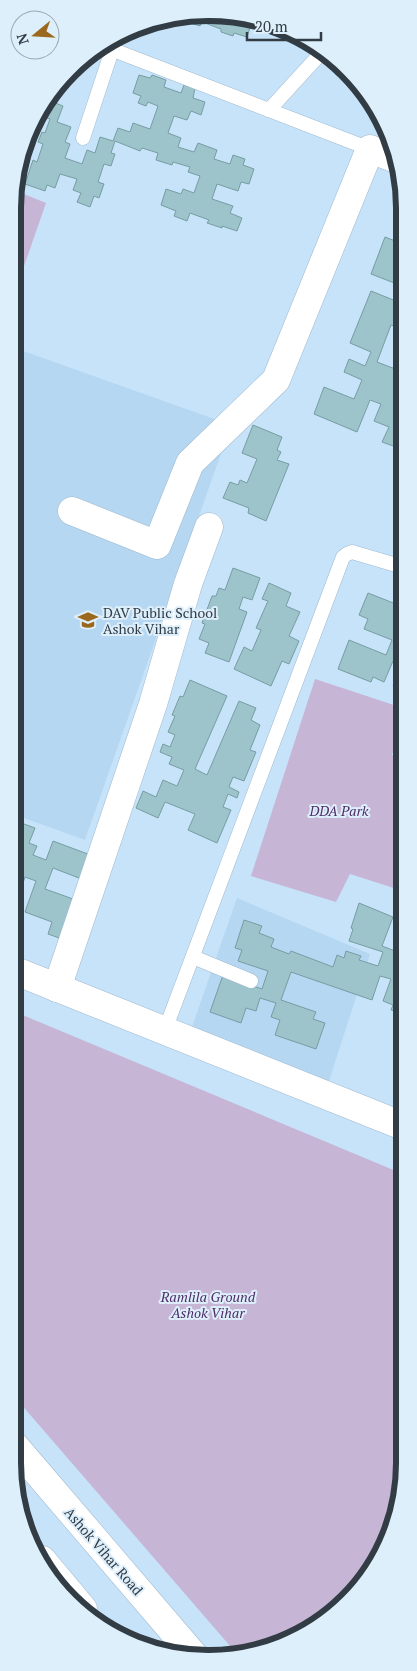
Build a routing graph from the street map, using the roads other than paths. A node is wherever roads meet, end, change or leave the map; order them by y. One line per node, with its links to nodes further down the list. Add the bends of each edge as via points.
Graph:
1 (114, 47): 4 (lane)
2 (109, 50): 5 (lane)
3 (318, 57): 4 (lane)
4 (269, 110): 6 (lane)
5 (83, 138)
6 (370, 149): 7 (street); 8 (street, via 276,380 190,463 157,545)
7 (388, 156)
8 (72, 511)
9 (209, 526): 14 (street)
10 (396, 564): 11 (lane, via 352,552 343,557)
11 (193, 957): 13 (lane); 15 (lane)
12 (21, 973): 14 (street)
13 (251, 981)
14 (57, 988): 15 (street)
15 (165, 1030): 16 (street)
16 (396, 1123)
17 (21, 1454): 18 (street, Ashok Vihar Road)
18 (188, 1648)

